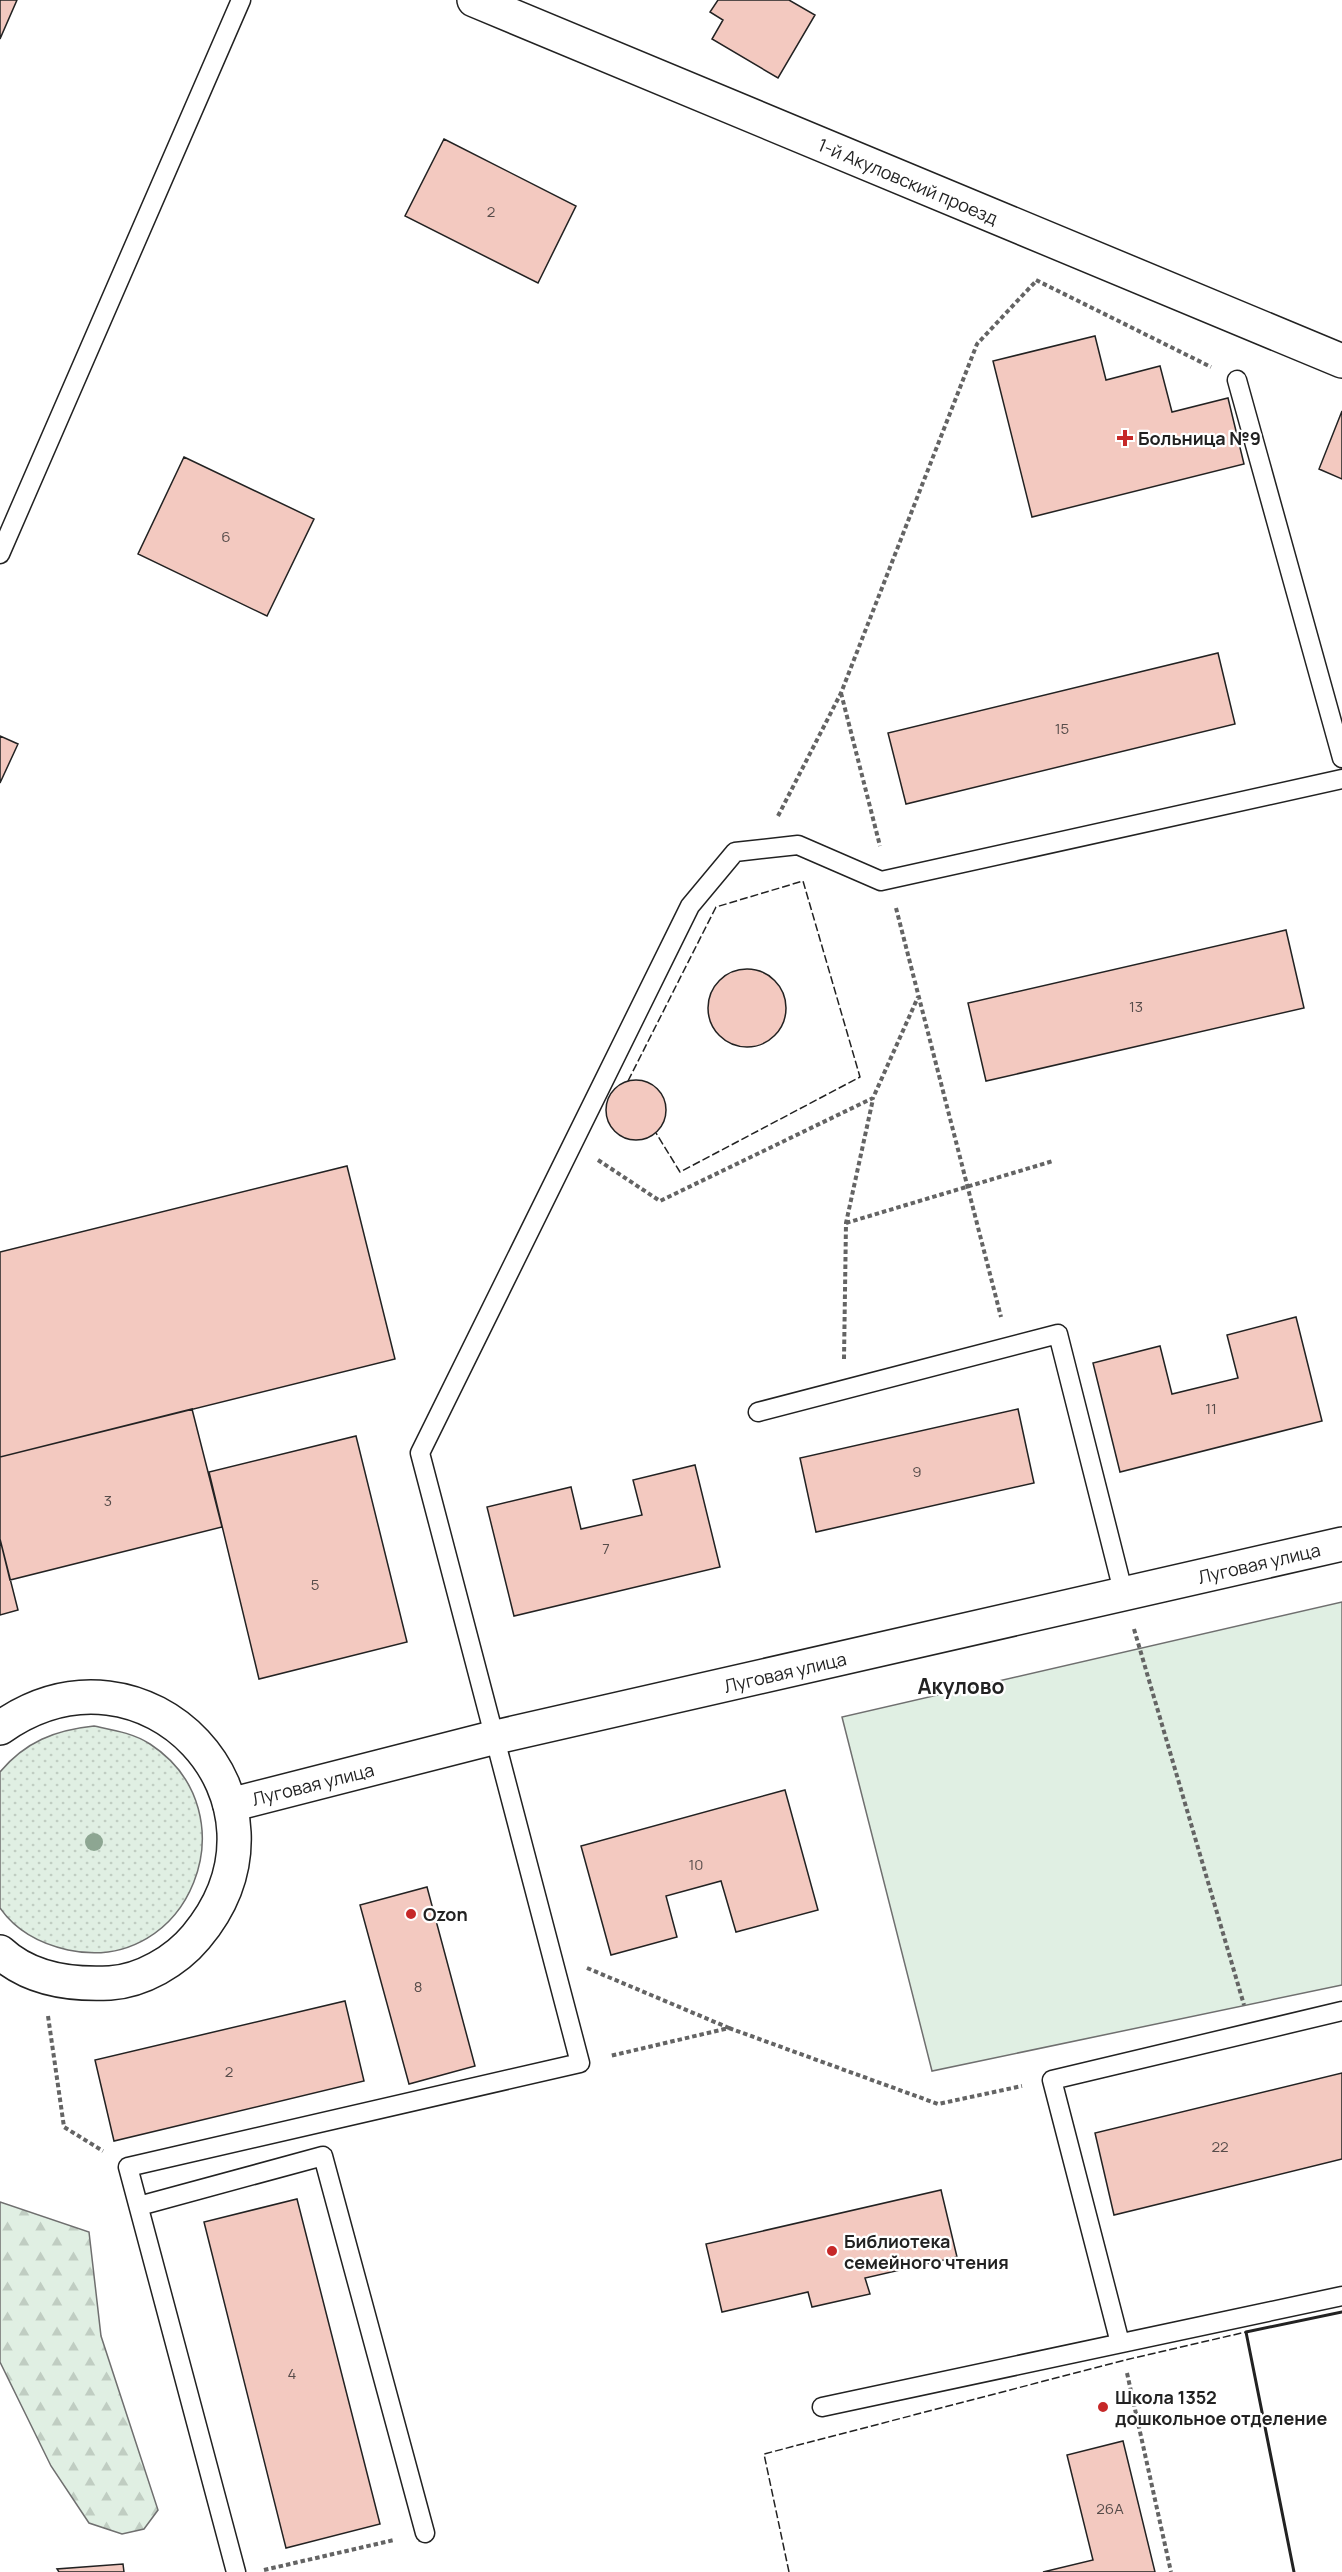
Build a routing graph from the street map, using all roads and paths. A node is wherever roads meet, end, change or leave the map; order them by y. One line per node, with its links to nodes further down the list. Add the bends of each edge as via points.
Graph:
1 (241, 0): 7 (lane)
2 (474, 0): 3 (street, 1-й Акуловский проезд)
3 (1052, 241): 4 (path); 5 (street, 1-й Акуловский проезд)
4 (1036, 280): 6 (path); 10 (path, via 976,344 841,693)
5 (1342, 361)
6 (1237, 380): 8 (lane)
7 (0, 554)
8 (1342, 758)
9 (1342, 779): 10 (lane, via 881,881 798,845)
10 (762, 849): 12 (lane, via 735,852 690,906)
11 (873, 1098): 12 (path, via 660,1201); 14 (path, via 919,996); 15 (path)
12 (573, 1144): 22 (lane, via 420,1453)
13 (1053, 1161): 14 (path)
14 (968, 1186): 15 (path); 16 (path)
15 (846, 1223): 17 (path)
16 (1009, 1347): 17 (lane); 20 (lane, via 1058,1334)
17 (843, 1389): 18 (lane)
18 (758, 1412)
19 (1342, 1544): 20 (street, Луговая улица)
20 (1124, 1595): 22 (street, Луговая улица); 29 (path)
21 (0, 1728): 23 (street, via 22,1712 58,1699 95,1695 131,1701 166,1717 195,1740 217,1770)
22 (496, 1737): 23 (street, Луговая улица); 25 (lane)
23 (230, 1805): 26 (street, via 235,1844 229,1882 213,1917 188,1947 155,1970 119,1982 80,1984)
24 (0, 1952): 26 (street)
25 (552, 1953): 28 (path); 30 (lane)
26 (42, 1977): 32 (path, via 64,2127)
27 (1342, 2011): 29 (lane)
28 (729, 2028): 30 (path); 31 (path, via 938,2104)
29 (1252, 2034): 31 (lane)
30 (580, 2062): 32 (lane)
31 (1052, 2080): 35 (lane)
32 (128, 2167): 33 (lane)
33 (140, 2206): 37 (lane, via 323,2156); 38 (lane)
34 (1342, 2295): 35 (lane)
35 (1120, 2343): 36 (lane); 40 (path)
36 (822, 2407)
37 (424, 2533): 39 (path)
38 (236, 2572)
39 (258, 2572)
40 (1171, 2572)

